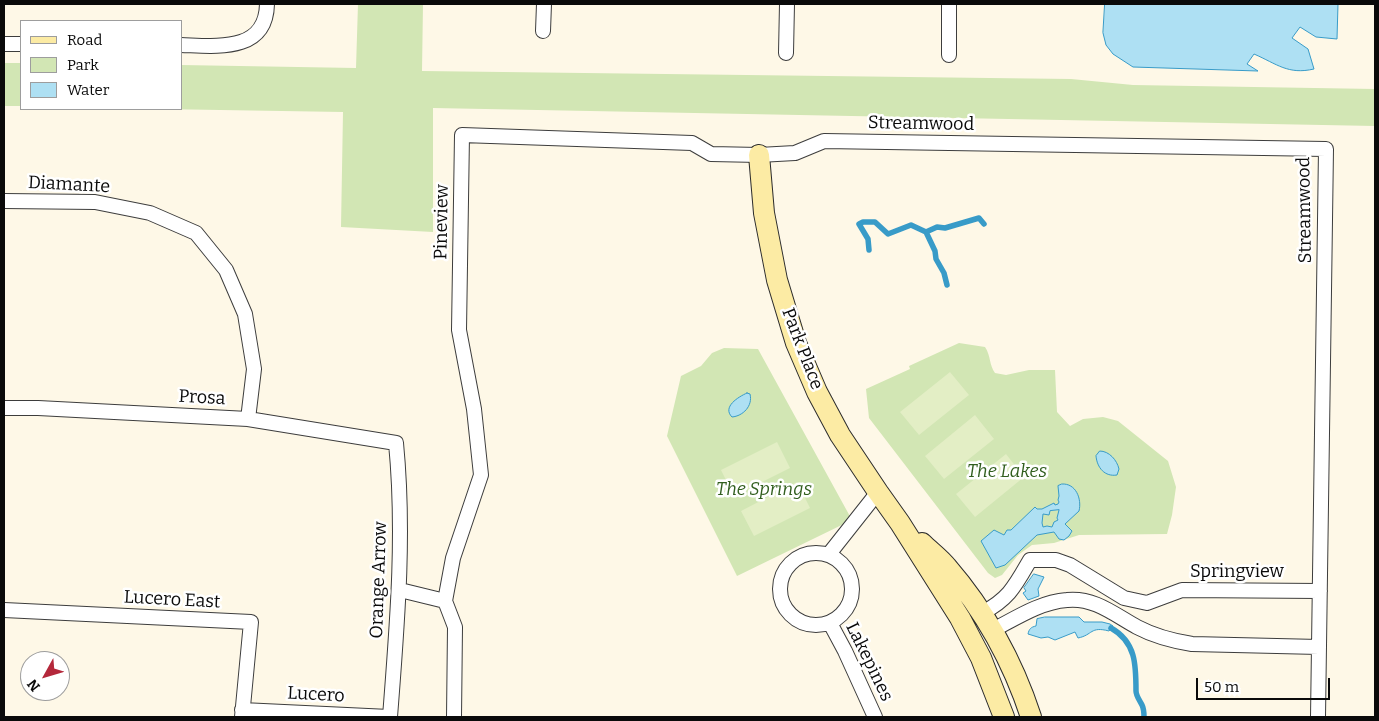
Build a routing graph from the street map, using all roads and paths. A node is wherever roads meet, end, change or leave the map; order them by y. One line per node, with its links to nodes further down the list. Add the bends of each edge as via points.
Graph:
1 (267, 4): 8 (street, via 266,16 259,30 244,41 230,46)
2 (544, 4): 5 (street)
3 (787, 4): 9 (street)
4 (949, 4): 10 (street)
5 (543, 31)
6 (4, 44): 7 (street)
7 (20, 44)
8 (182, 45)
9 (786, 53)
10 (949, 54)
11 (759, 155): 16 (street, Park Place, via 764,213 777,280 796,343 840,435); 20 (street, Streamwood, via 795,153 824,141 1326,150); 21 (street, Pineview, via 711,154 692,143 462,135 459,330 474,409 481,475 453,558)
12 (4, 201): 14 (street, Diamante, via 95,202 150,213 196,233 226,270 245,314 254,369)
13 (4, 408): 14 (street, Prosa)
14 (248, 419): 15 (street, Prosa)
15 (396, 443): 19 (street, Orange Arrow, via 401,489)
16 (878, 492): 17 (street, Park Place); 18 (street)
17 (900, 522): 23 (street, Park Place, via 946,566); 31 (street, Park Place, via 981,658)
18 (829, 554): 24 (street, Lakepines, via 841,563 852,584 848,608); 24 (street, Lakepines, via 810,553 790,563 783,572 779,594 789,614 798,621 819,626)
19 (400, 590): 21 (street); 28 (street, Orange Arrow)
20 (1320, 591): 23 (street, Springview, via 1182,590 1147,603 1124,598 1070,565 1056,560 1030,560 1014,590); 26 (street, Streamwood)
21 (445, 601): 29 (street, via 455,627)
22 (4, 610): 27 (street, Lucero East, via 251,622)
23 (982, 613): 25 (street, Park Place)
24 (830, 623): 30 (street, Lakepines)
25 (993, 630): 26 (street, via 1033,609 1067,600 1105,607 1138,627 1185,643); 32 (street, Park Place, via 1022,688)
26 (1319, 647): 33 (street, Streamwood)
27 (242, 714): 28 (street, Lucero)
28 (390, 717)
29 (454, 717)
30 (875, 717)
31 (1004, 717)
32 (1031, 717)
33 (1318, 717)

